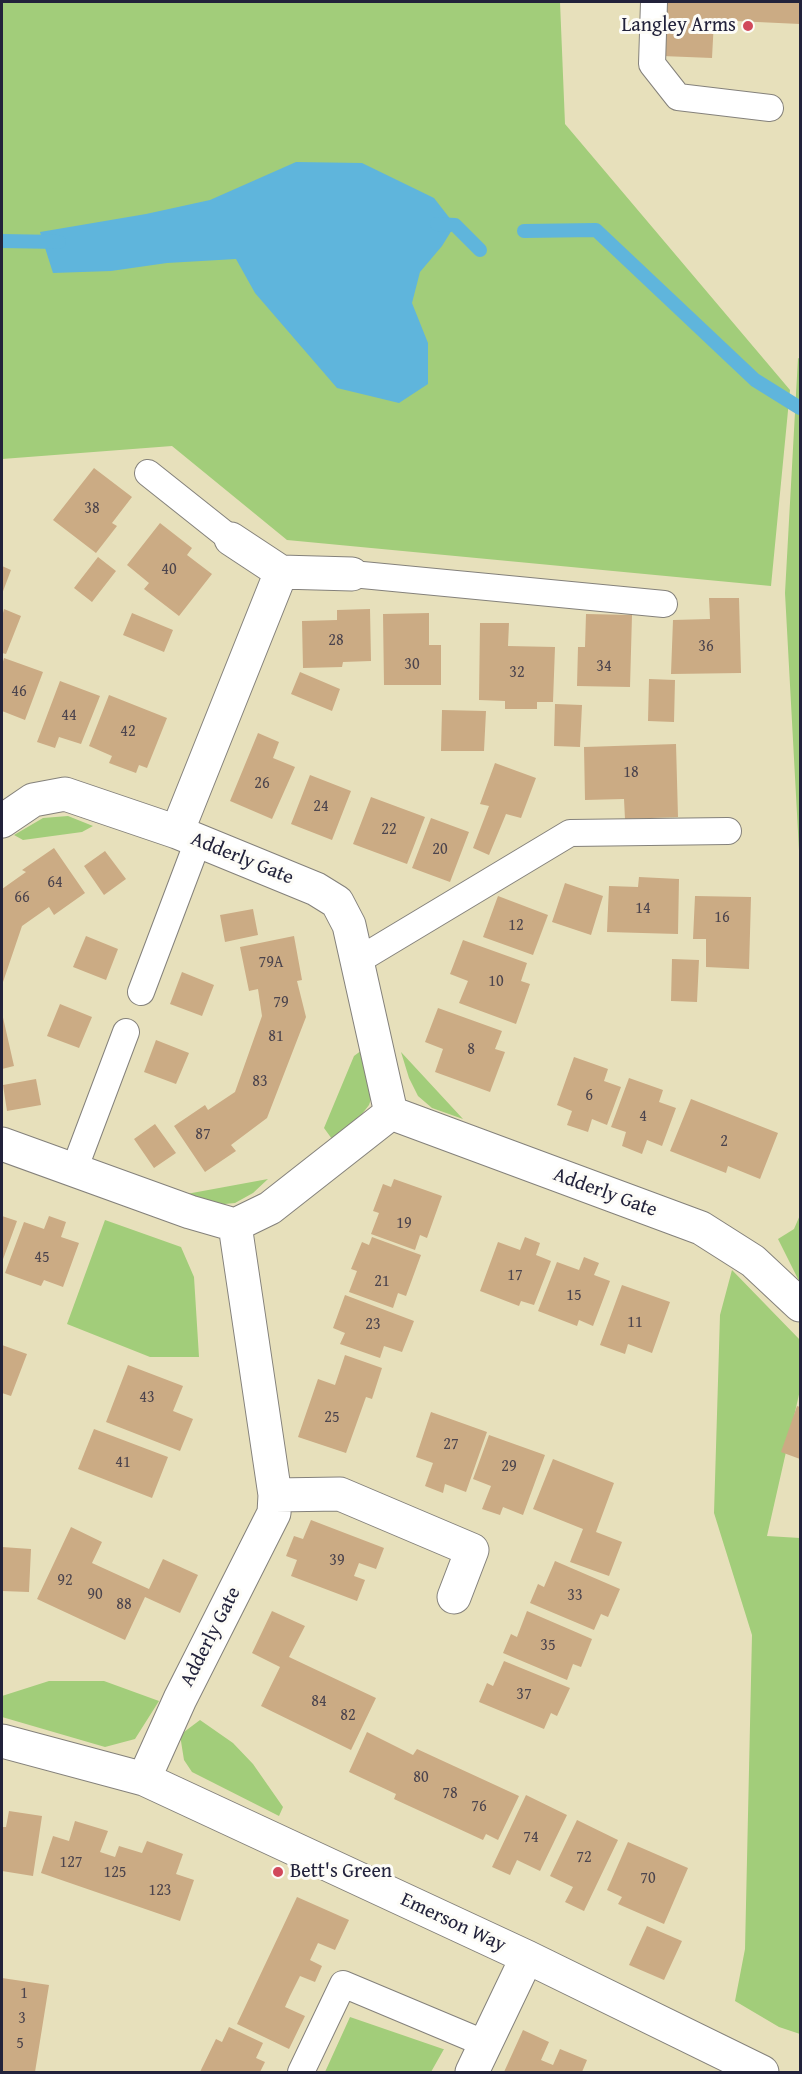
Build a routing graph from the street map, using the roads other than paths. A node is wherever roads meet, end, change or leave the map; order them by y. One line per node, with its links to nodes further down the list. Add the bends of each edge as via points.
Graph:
1 (654, 2): 2 (lane, via 652,64 678,97)
2 (770, 108)
3 (148, 473): 4 (lane)
4 (231, 539): 5 (street)
5 (280, 572): 6 (street); 10 (street, Adderly Gate)
6 (352, 574): 7 (lane)
7 (664, 604)
8 (2, 821): 10 (street, Adderly Gate, via 33,800 65,794)
9 (728, 831): 11 (lane, via 570,833)
10 (187, 837): 11 (street, Adderly Gate, via 316,889 337,902 349,925); 12 (lane)
11 (357, 961): 14 (street, Adderly Gate)
12 (141, 993)
13 (126, 1032): 16 (lane)
14 (391, 1113): 17 (street, via 270,1208); 18 (street, Adderly Gate, via 701,1228 753,1261)
15 (2, 1144): 16 (street)
16 (74, 1170): 17 (street)
17 (235, 1225): 19 (street, Adderly Gate)
18 (801, 1305)
19 (275, 1495): 20 (street, via 340,1494 472,1550); 22 (street, Adderly Gate, via 274,1513)
20 (454, 1597)
21 (2, 1741): 22 (street, Emerson Way)
22 (144, 1779): 23 (street, Emerson Way)
23 (527, 1957): 24 (street); 27 (street, Emerson Way)
24 (486, 2043): 25 (lane, via 343,1984); 26 (street)
25 (301, 2073)
26 (472, 2073)
27 (762, 2073)

